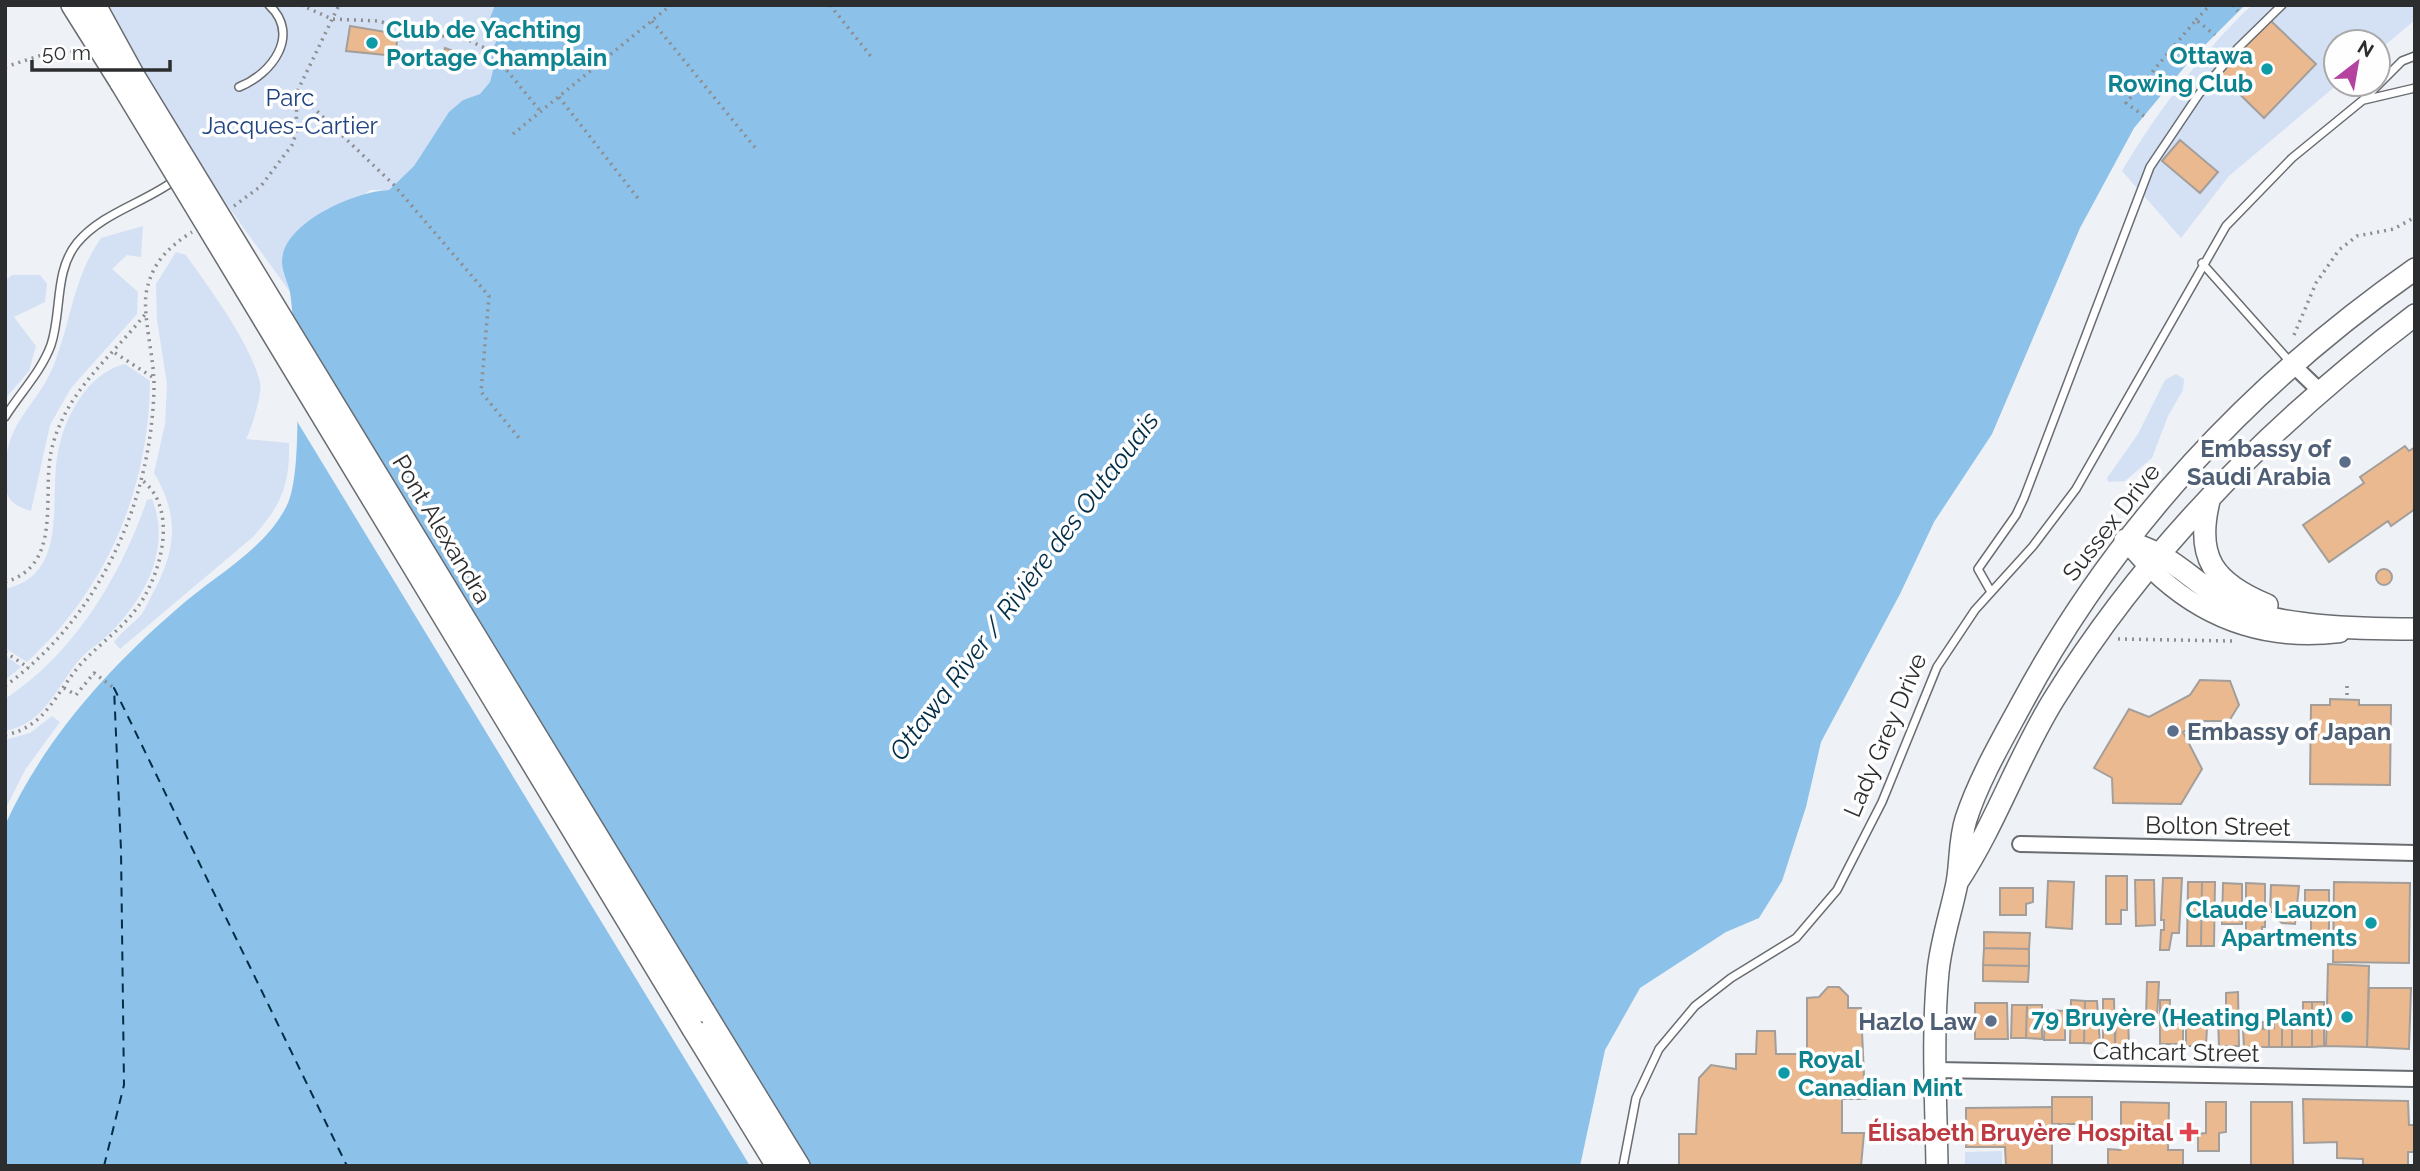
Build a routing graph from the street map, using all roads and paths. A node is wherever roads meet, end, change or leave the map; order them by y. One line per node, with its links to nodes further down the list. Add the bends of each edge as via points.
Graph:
1 (72, 5): 20 (main road)
2 (95, 5): 20 (main road)
3 (269, 5): 21 (lane, via 281,24 282,46 267,68)
4 (301, 5): 12 (path)
5 (339, 5): 12 (path)
6 (671, 5): 14 (path)
7 (830, 5): 18 (path)
8 (2210, 5): 13 (path)
9 (2232, 5): 11 (path)
10 (2282, 5): 51 (lane, via 2199,94 2150,167 2024,498 1978,569)
11 (2238, 11)
12 (332, 19): 23 (path); 26 (path, via 378,21 414,34 462,37 491,51)
13 (2196, 20): 15 (path); 27 (path, via 2126,103)
14 (652, 21): 24 (path); 29 (path)
15 (2215, 35)
16 (82, 46): 19 (path, via 66,57 48,53)
17 (2415, 56): 25 (lane, Lady Grey Drive, via 2402,61)
18 (873, 59)
19 (5, 67)
20 (128, 80): 70 (main road, bridge); 71 (main road, Pont Alexandra, bridge)
21 (239, 87)
22 (2415, 88): 25 (lane, Lady Grey Drive)
23 (297, 92): 32 (path, via 292,145 261,186); 45 (path, via 394,185 489,296 481,392)
24 (559, 97): 26 (path); 31 (path)
25 (2363, 100): 35 (lane, Lady Grey Drive, via 2250,198)
26 (541, 111): 28 (path)
27 (2144, 116)
28 (513, 134)
29 (757, 150)
30 (201, 162): 44 (lane, via 152,198 98,223 76,244 64,266 50,348)
31 (640, 201)
32 (231, 208)
33 (2415, 217): 39 (path, via 2394,229 2357,236 2339,250 2316,283)
34 (199, 228): 37 (path, via 160,257 146,296)
35 (2202, 263): 41 (lane); 51 (lane, Lady Grey Drive, via 2076,489)
36 (2415, 269): 41 (main road, Sussex Drive)
37 (148, 310): 40 (path); 42 (path)
38 (2415, 315): 43 (main road, Sussex Drive)
39 (2294, 335)
40 (114, 352): 42 (path); 50 (path, via 86,381 61,418 48,474 44,546 31,569)
41 (2292, 364): 43 (street); 48 (main road, Sussex Drive, via 2191,463)
42 (155, 377): 46 (path)
43 (2320, 391): 47 (main road, Sussex Drive)
44 (5, 418)
45 (519, 438)
46 (143, 481): 58 (path, via 92,595); 61 (path, via 162,506 161,545 150,589)
47 (2209, 499): 49 (main road, Sussex Drive); 52 (main road, via 2202,540 2214,568 2247,597)
48 (2125, 540): 49 (main road); 67 (main road, Sussex Drive, via 2053,648 2005,733 1966,818)
49 (2153, 561): 52 (main road, via 2248,612); 53 (street, via 2196,602 2253,631 2314,636); 67 (main road, Sussex Drive, via 2052,702 1990,828)
50 (5, 582)
51 (1990, 592): 72 (lane, Lady Grey Drive, via 1937,667 1872,823 1830,901 1796,938 1695,1006 1659,1049 1636,1098)
52 (2318, 623): 53 (main road)
53 (2375, 629): 54 (main road)
54 (2415, 629)
55 (2241, 636): 56 (path, via 2233,641)
56 (2118, 639)
57 (5, 652): 58 (path)
58 (29, 668): 60 (path)
59 (2347, 686): 63 (path)
60 (5, 687)
61 (64, 688): 62 (path, via 76,695 94,673); 64 (path, via 39,721)
62 (114, 688)
63 (2347, 700)
64 (5, 736)
65 (2020, 845): 66 (street, Bolton Street)
66 (2415, 853)
67 (1957, 883): 68 (main road, Sussex Drive, via 1938,971)
68 (1936, 1069): 69 (street, Cathcart Street); 73 (main road, Sussex Drive)
69 (2415, 1079)
70 (777, 1166)
71 (799, 1166)
72 (1623, 1166)
73 (1937, 1166)

